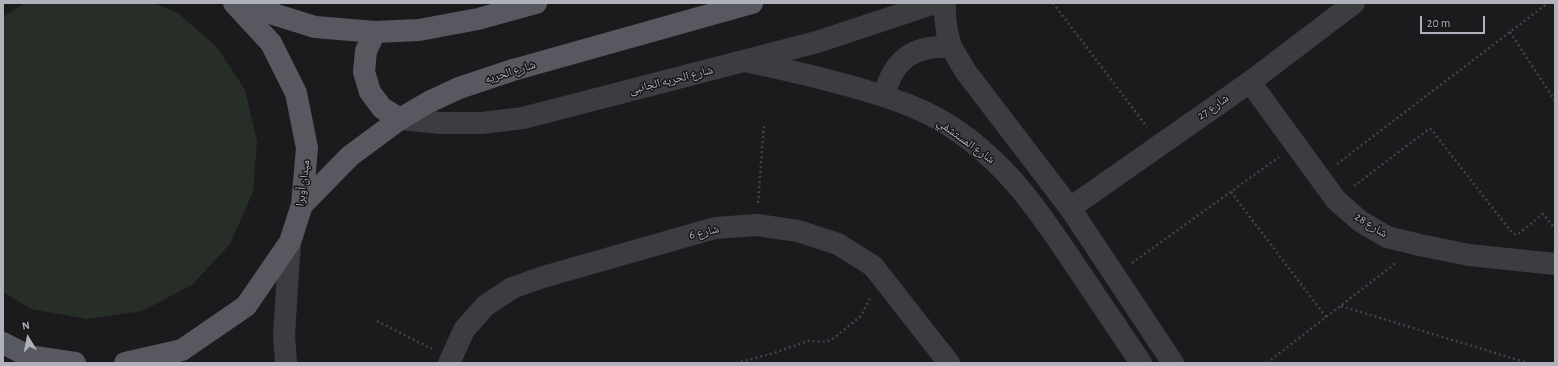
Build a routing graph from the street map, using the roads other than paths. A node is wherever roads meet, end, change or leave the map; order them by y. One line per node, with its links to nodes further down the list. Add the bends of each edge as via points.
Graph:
1 (234, 3): 14 (main road, ميدان أوبرا, via 271,43 296,93 306,148)
2 (238, 3): 8 (main road, via 315,27)
3 (536, 3): 8 (main road, via 463,22 419,30)
4 (752, 3): 13 (main road, شارع الحريه, via 513,70 459,88)
5 (935, 3): 10 (street, شارع الحريه الجانبى, via 817,42)
6 (945, 3): 9 (street)
7 (1354, 3): 11 (street, شارع 27)
8 (375, 32): 13 (main road, via 366,51 364,72 370,92 382,108)
9 (951, 48): 12 (street, via 936,46 907,57 887,81); 15 (street, via 966,72)
10 (746, 61): 12 (street, شارع المستشفي, via 838,82); 13 (street, شارع الحريه الجانبى, via 523,118 441,124)
11 (1250, 82): 15 (street, شارع 27); 17 (street, شارع 28, via 1336,200 1360,221 1387,237 1469,256)
12 (884, 96): 25 (street, شارع المستشفي, via 918,108 950,126 1001,166 1041,215)
13 (400, 119): 14 (main road, شارع الحريه, via 350,156)
14 (302, 205): 16 (main road, ميدان أوبرا)
15 (1070, 208): 26 (street)
16 (290, 242): 22 (main road, ميدان أوبرا, via 246,306 182,350); 23 (street, via 284,335)
17 (1555, 264)
18 (3, 344): 19 (main road)
19 (31, 360): 21 (main road)
20 (449, 361): 24 (street, شارع 6, via 464,330 485,306 512,288 715,228 757,225 798,231 838,244 873,266)
21 (75, 363)
22 (125, 363)
23 (286, 363)
24 (949, 363)
25 (1141, 363)
26 (1173, 363)

